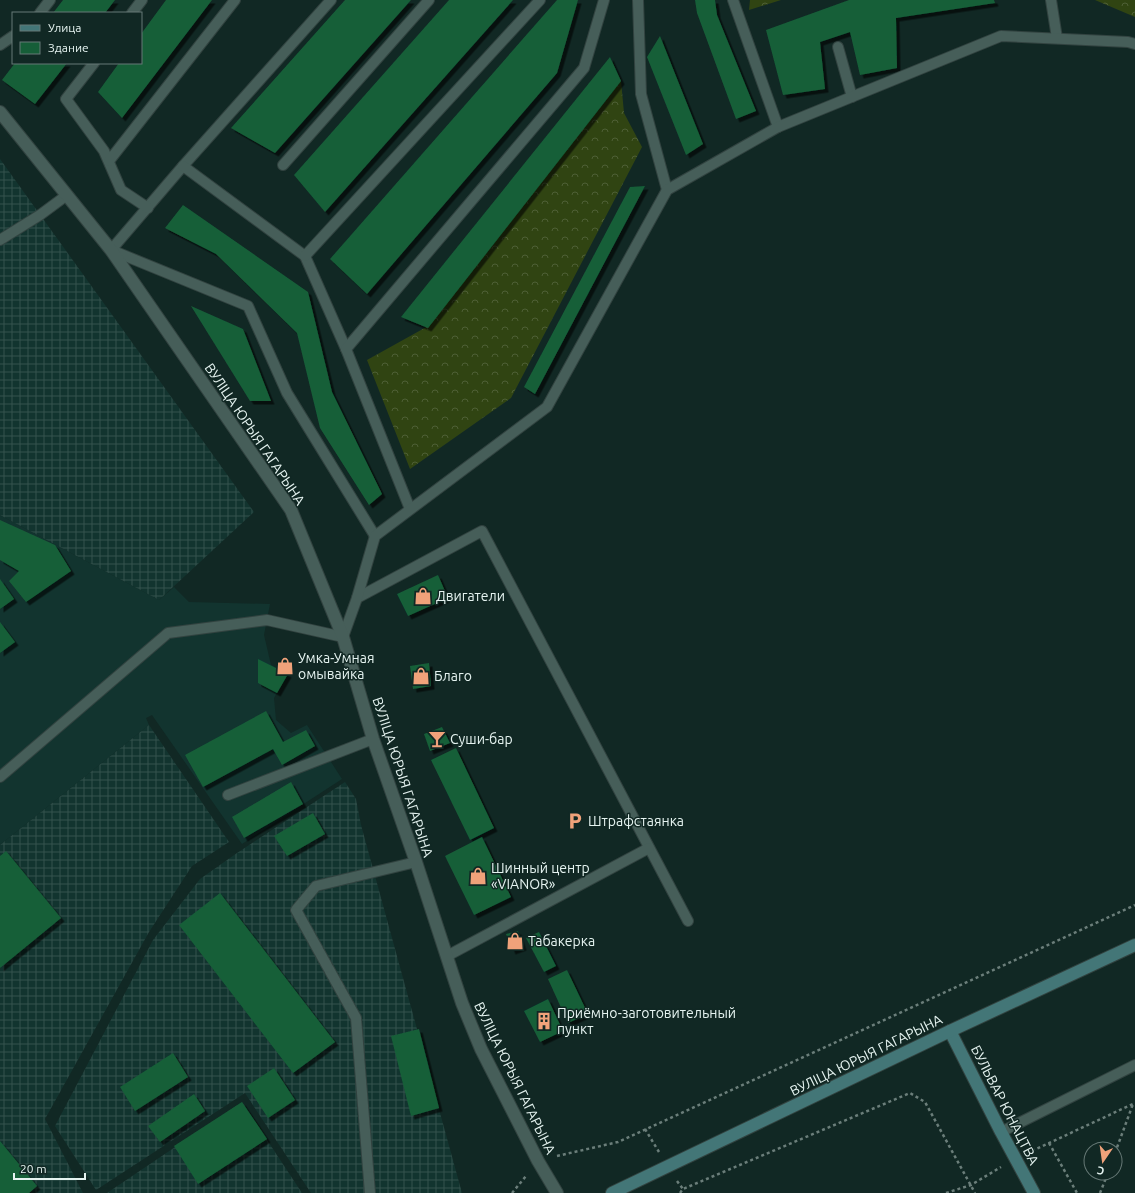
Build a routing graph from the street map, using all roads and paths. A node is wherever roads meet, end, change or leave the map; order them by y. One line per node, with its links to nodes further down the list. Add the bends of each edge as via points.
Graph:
1 (41, 0): 12 (lane)
2 (50, 0): 13 (lane)
3 (142, 0): 14 (lane)
4 (235, 0): 24 (lane)
5 (331, 0): 26 (lane)
6 (429, 0): 25 (lane)
7 (540, 0): 32 (lane)
8 (604, 0): 33 (lane, via 584,68)
9 (638, 0): 27 (lane, via 642,94)
10 (734, 0): 23 (lane)
11 (1052, 0): 16 (lane)
12 (38, 12)
13 (39, 12)
14 (133, 12)
15 (12, 37): 18 (lane)
16 (1057, 38): 17 (lane); 21 (lane, via 1001,36)
17 (1135, 44)
18 (0, 45)
19 (838, 47): 21 (lane)
20 (93, 64): 24 (lane, via 66,99 104,150)
21 (852, 97): 23 (lane)
22 (0, 112): 28 (street, ВУЛІЦА ЮРЫЯ ГАГАРЫНА)
23 (778, 127): 27 (lane)
24 (109, 161): 29 (lane, via 120,190)
25 (283, 165)
26 (184, 166): 29 (lane); 32 (lane)
27 (667, 190): 34 (lane, via 547,407)
28 (66, 194): 30 (lane, via 40,215); 31 (street, ВУЛІЦА ЮРЫЯ ГАГАРЫНА)
29 (148, 208): 31 (lane)
30 (0, 240)
31 (111, 250): 35 (lane, via 248,306 287,393); 37 (street, ВУЛІЦА ЮРЫЯ ГАГАРЫНА, via 291,510)
32 (305, 256): 33 (lane)
33 (346, 349): 34 (lane)
34 (410, 509): 35 (lane)
35 (375, 536): 36 (lane)
36 (358, 598): 37 (lane); 41 (lane, via 482,531)
37 (344, 637): 38 (street, ВУЛІЦА ЮРЫЯ ГАГАРЫНА); 39 (lane, via 267,620 168,633)
38 (372, 739): 40 (lane); 42 (street, ВУЛІЦА ЮРЫЯ ГАГАРЫНА)
39 (0, 777)
40 (228, 795)
41 (649, 848): 44 (lane); 46 (lane)
42 (416, 862): 46 (street, ВУЛІЦА ЮРЫЯ ГАГАРЫНА); 57 (lane, via 316,886 296,910 356,1018)
43 (1135, 905): 54 (path, via 618,1142)
44 (688, 921)
45 (1135, 945): 47 (main road, ВУЛІЦА ЮРЫЯ ГАГАРЫНА)
46 (447, 956): 54 (street, ВУЛІЦА ЮРЫЯ ГАГАРЫНА, via 462,1003 481,1049)
47 (950, 1031): 50 (main road, БУЛЬВАР ЮНАЦТВА); 60 (main road, ВУЛІЦА ЮРЫЯ ГАГАРЫНА)
48 (1135, 1065): 50 (lane)
49 (1134, 1104): 51 (path); 52 (path)
50 (1001, 1132): 53 (main road, БУЛЬВАР ЮНАЦТВА)
51 (1120, 1141)
52 (1049, 1143): 53 (path); 65 (path)
53 (1016, 1159): 56 (path); 64 (main road, БУЛЬВАР ЮНАЦТВА)
54 (538, 1161): 58 (path); 59 (street, ВУЛІЦА ЮРЫЯ ГАГАРЫНА)
55 (1105, 1181): 66 (path)
56 (971, 1184): 61 (path, via 925,1102 910,1093 683,1189); 62 (path); 63 (path)
57 (370, 1193)
58 (512, 1193)
59 (557, 1193)
60 (612, 1193)
61 (680, 1193)
62 (946, 1193)
63 (976, 1193)
64 (1034, 1193)
65 (1078, 1193)
66 (1100, 1193)

